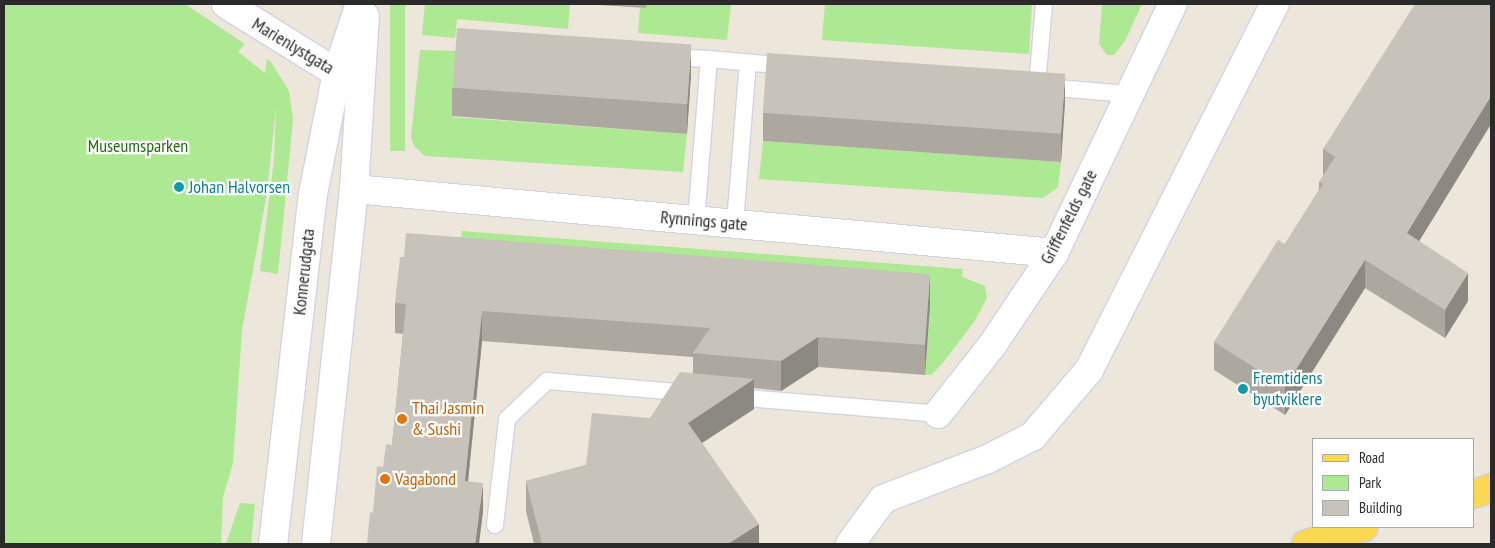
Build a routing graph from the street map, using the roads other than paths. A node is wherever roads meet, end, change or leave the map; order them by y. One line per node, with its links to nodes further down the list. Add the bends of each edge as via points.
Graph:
1 (226, 4): 11 (street, Marienlystgata)
2 (360, 4): 11 (street, Konnerudgata)
3 (365, 4): 12 (street)
4 (1044, 4): 14 (lane)
5 (1173, 4): 15 (street, Griffenfelds gate)
6 (1274, 4): 25 (street, via 1089,370 1032,436 988,459 883,499)
7 (649, 56): 8 (lane)
8 (709, 59): 9 (lane); 17 (lane)
9 (748, 63): 10 (lane); 18 (lane)
10 (804, 67)
11 (337, 73): 12 (street, Marienlystgata); 26 (street, Konnerudgata, via 313,194)
12 (363, 79): 16 (street)
13 (1018, 85): 14 (lane)
14 (1037, 86): 15 (lane)
15 (1129, 94): 19 (street, Griffenfelds gate)
16 (354, 189): 17 (street, Rynnings gate); 27 (street)
17 (696, 220): 18 (street, Rynnings gate)
18 (736, 223): 19 (street, Rynnings gate)
19 (1054, 253): 20 (street, Griffenfelds gate, via 994,344)
20 (938, 414): 23 (lane, via 547,381 507,419)
21 (1491, 488): 22 (main road)
22 (1475, 494)
23 (495, 525)
24 (1361, 528): 28 (main road)
25 (851, 543)
26 (273, 544)
27 (316, 544)
28 (1306, 544)

